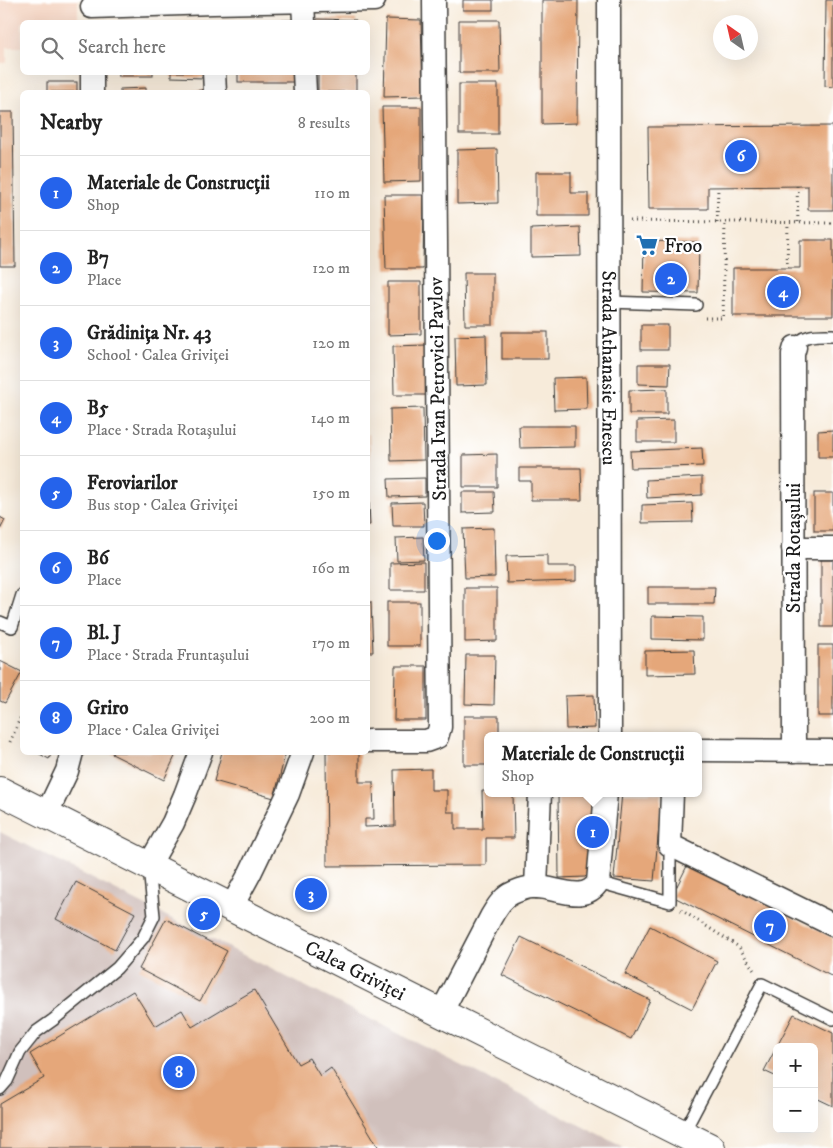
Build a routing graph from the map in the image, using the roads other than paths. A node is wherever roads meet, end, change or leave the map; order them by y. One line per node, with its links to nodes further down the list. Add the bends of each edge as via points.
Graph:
1 (374, 0): 5 (street)
2 (434, 0): 22 (street, Strada Ivan Petrovici Pavlov, via 440,727 438,737 426,742)
3 (609, 0): 13 (street, Strada Athanasie Enescu)
4 (92, 10): 6 (street)
5 (304, 12): 6 (street)
6 (214, 13)
7 (92, 75): 10 (street)
8 (214, 75): 11 (street)
9 (304, 75): 12 (street)
10 (92, 90)
11 (215, 90)
12 (304, 90)
13 (609, 302): 14 (lane); 21 (street, Strada Athanasie Enescu)
14 (696, 305)
15 (833, 336): 16 (lane, via 810,335 797,342)
16 (795, 347): 17 (street, Strada Rotașului)
17 (793, 548): 18 (street); 24 (street, Strada Rotașului)
18 (833, 548)
19 (20, 601): 20 (lane, via 12,627)
20 (0, 622)
21 (610, 732)
22 (370, 741)
23 (702, 750): 24 (street)
24 (794, 751): 25 (street)
25 (833, 751)
26 (71, 755): 33 (street)
27 (200, 755): 35 (street, via 185,795)
28 (302, 755): 38 (street, via 288,794)
29 (0, 791): 33 (main road, Calea Griviței)
30 (540, 797): 37 (street)
31 (606, 797): 36 (street)
32 (672, 797): 34 (street)
33 (46, 814): 35 (main road, Calea Griviței)
34 (670, 845): 36 (lane, via 670,902); 39 (street)
35 (149, 865): 38 (main road, Calea Griviței); 42 (lane, via 154,916 144,938 117,968 36,1032 20,1052)
36 (598, 882): 37 (street, via 582,894)
37 (536, 886): 40 (street, via 514,892 498,906)
38 (231, 908): 40 (main road, Calea Griviței)
39 (833, 925)
40 (441, 1014): 43 (main road, Calea Griviței)
41 (833, 1020): 43 (lane, via 762,984)
42 (0, 1089)
43 (683, 1134): 44 (main road, Calea Griviței)
44 (711, 1148)

